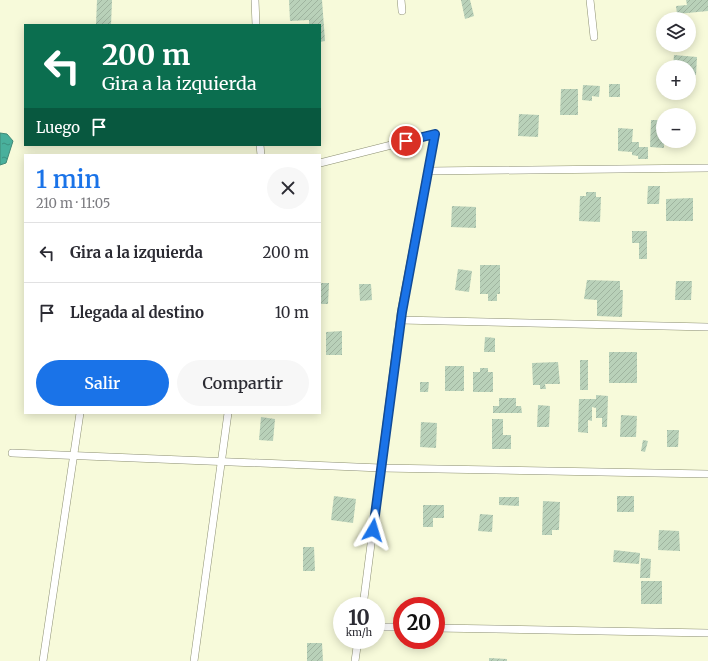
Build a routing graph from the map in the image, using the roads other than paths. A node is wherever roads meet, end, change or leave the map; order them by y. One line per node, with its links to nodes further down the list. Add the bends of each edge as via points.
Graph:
1 (255, 0): 5 (lane)
2 (401, 0): 4 (lane)
3 (590, 0): 6 (lane)
4 (402, 11)
5 (256, 24)
6 (594, 37)
7 (321, 163): 9 (lane, via 435,134)
8 (708, 168): 9 (lane)
9 (428, 172): 10 (lane)
10 (400, 320): 11 (lane); 17 (lane)
11 (708, 327)
12 (80, 414): 15 (lane)
13 (228, 414): 16 (lane)
14 (12, 453): 15 (lane)
15 (74, 456): 16 (lane); 23 (lane)
16 (222, 462): 17 (lane); 24 (lane)
17 (381, 468): 18 (lane); 19 (lane)
18 (708, 474)
19 (364, 597)
20 (445, 628): 21 (lane)
21 (708, 633)
22 (357, 649): 25 (lane)
23 (43, 661)
24 (194, 661)
25 (356, 661)

